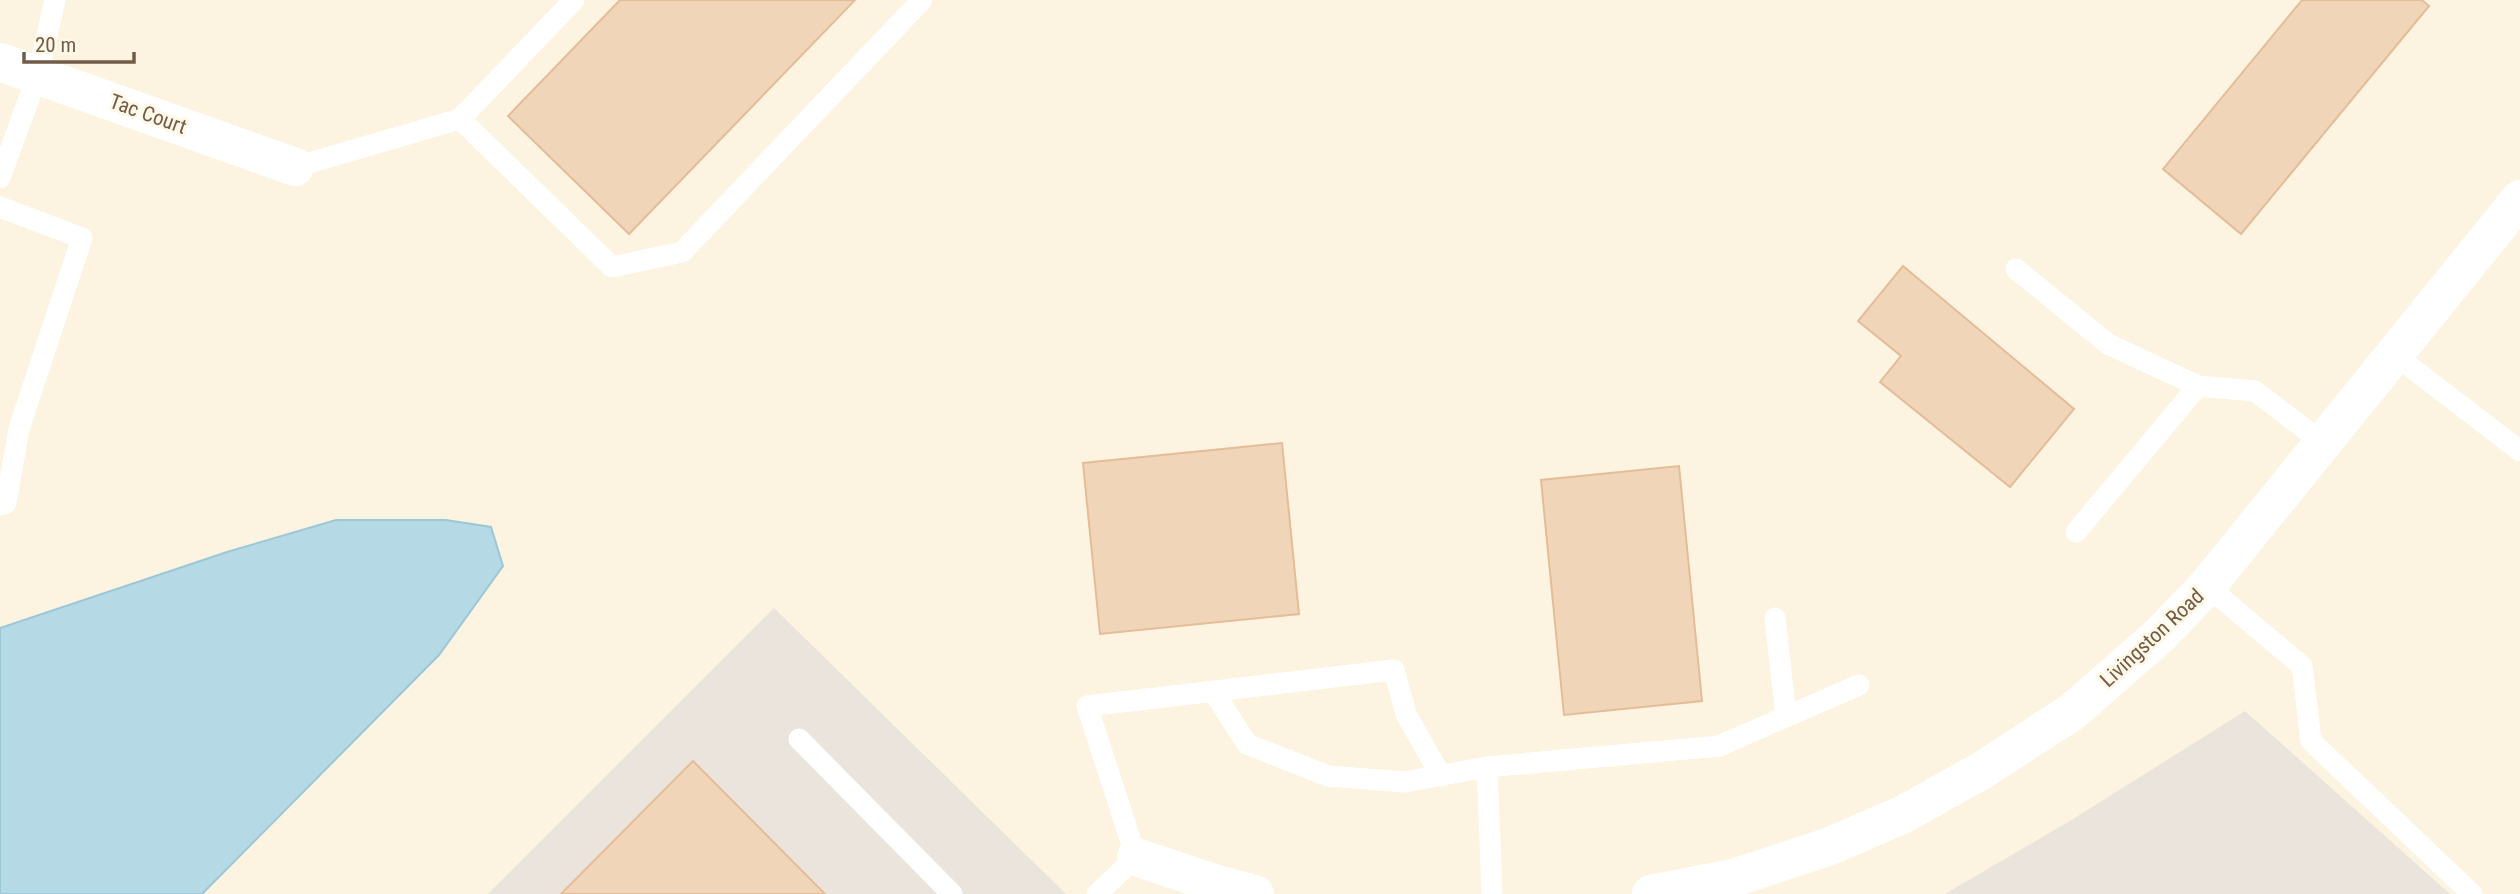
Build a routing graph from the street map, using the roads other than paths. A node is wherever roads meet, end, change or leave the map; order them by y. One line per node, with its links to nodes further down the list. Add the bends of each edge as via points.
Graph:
1 (55, 0): 5 (lane)
2 (574, 0): 6 (lane)
3 (922, 0): 6 (lane, via 682,252 612,268)
4 (0, 62): 5 (street, Tac Court)
5 (38, 74): 7 (street, Tac Court); 8 (lane)
6 (460, 119): 7 (lane)
7 (295, 167)
8 (0, 178)
9 (2520, 200): 12 (street, Livingston Road)
10 (0, 207): 16 (lane, via 82,238 19,429 6,503)
11 (2016, 269): 13 (lane, via 2108,344)
12 (2395, 355): 14 (street, Livingston Road); 15 (lane)
13 (2198, 386): 14 (lane, via 2255,391); 17 (lane)
14 (2323, 443): 18 (street, Livingston Road)
15 (2520, 451)
16 (0, 505)
17 (2076, 532)
18 (2207, 586): 31 (street, Livingston Road, via 2160,635 2072,712 1904,814 1828,847 1745,874); 32 (lane, via 2302,666 2311,741)
19 (1775, 618): 22 (lane)
20 (1859, 685): 22 (lane)
21 (1213, 691): 25 (lane, via 1247,744 1328,776 1404,782); 25 (lane, via 1394,670 1406,714); 26 (lane, via 1087,706)
22 (1786, 716): 24 (lane, via 1719,746)
23 (799, 739): 27 (lane)
24 (1487, 768): 25 (lane); 30 (lane)
25 (1441, 776)
26 (1136, 857): 28 (lane); 29 (street)
27 (951, 894)
28 (1097, 894)
29 (1255, 894)
30 (1492, 894)
31 (1651, 894)
32 (2472, 894)

